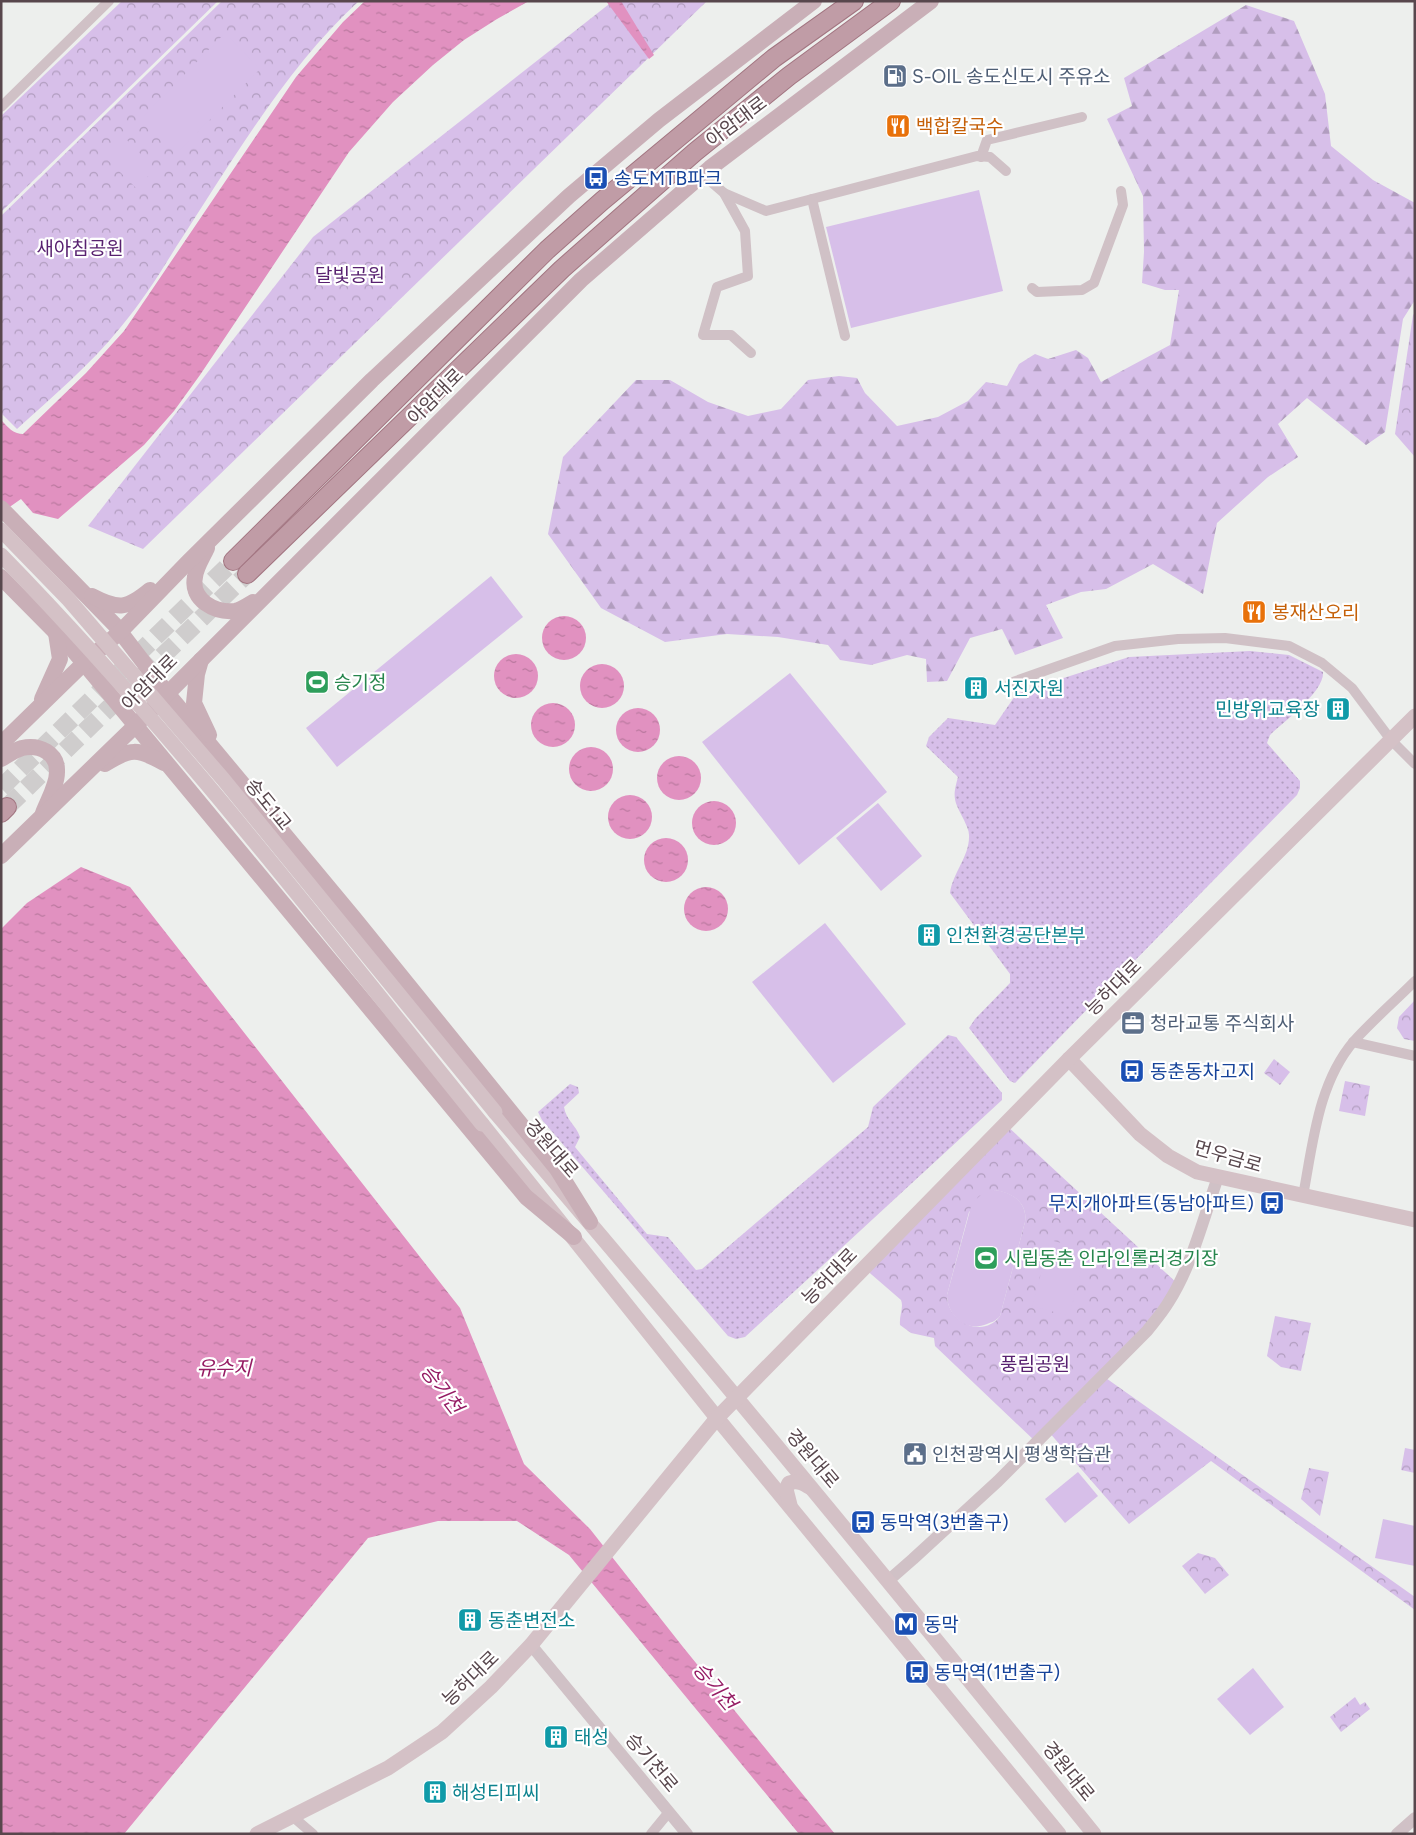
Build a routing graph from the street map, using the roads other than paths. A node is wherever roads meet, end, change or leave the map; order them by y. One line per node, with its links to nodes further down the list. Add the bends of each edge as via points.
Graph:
1 (109, 1): 6 (street)
2 (814, 1): 19 (main road, via 667,114 569,196 372,380)
3 (854, 1): 21 (highway, 아암대로, via 774,58 588,213)
4 (891, 1): 23 (highway, 아암대로, via 789,76 614,222)
5 (931, 1): 10 (main road, 아암대로)
6 (1, 107)
7 (1082, 117): 8 (street, via 987,140)
8 (981, 157): 9 (street, via 990,157); 13 (street)
9 (1006, 171)
10 (702, 174): 12 (street); 26 (main road, 아암대로, via 582,280)
11 (1121, 191): 14 (street, via 1123,205 1094,283 1082,290 1037,292)
12 (724, 193): 13 (street, via 766,211); 16 (street, via 746,231 748,276 716,287 703,335 731,335)
13 (812, 199): 15 (street)
14 (1032, 288)
15 (844, 336)
16 (751, 353)
17 (1, 508): 25 (main road)
18 (1, 530): 49 (main road, 송도1교, bridge, via 69,600 223,779)
19 (211, 539): 22 (main road); 26 (main road, via 194,577 196,590 204,603 217,610 237,611)
20 (1, 555): 50 (main road, 송도1교, bridge, via 57,612 213,790)
21 (233, 560)
22 (188, 562): 25 (main road, via 135,602 122,606 97,599); 27 (main road)
23 (247, 574)
24 (1, 577): 28 (main road)
25 (72, 581): 27 (main road)
26 (266, 595): 29 (main road, 아암대로)
27 (120, 632): 30 (main road); 32 (main road)
28 (56, 633): 30 (main road); 33 (main road, via 60,658)
29 (201, 660): 32 (main road, 아암대로); 38 (main road, via 194,703)
30 (84, 663): 33 (main road); 35 (main road)
31 (1010, 683): 36 (street, via 1115,646 1225,638 1290,646 1322,663 1352,688)
32 (167, 693): 35 (main road, 아암대로); 38 (main road)
33 (36, 712): 37 (main road)
34 (1415, 716): 36 (main road, 능허대로)
35 (136, 725): 41 (main road); 42 (main road, 아암대로)
36 (1391, 740): 40 (street); 48 (main road, 능허대로)
37 (1, 744)
38 (213, 749): 54 (main road, via 557,1169)
39 (1, 759): 43 (main road, via 20,748 45,749 51,755 57,764 57,775)
40 (1415, 764)
41 (171, 767): 42 (main road, via 133,751 123,753); 55 (main road, via 526,1197)
42 (80, 780): 43 (main road, 아암대로)
43 (41, 817): 44 (main road, 아암대로)
44 (1, 856)
45 (1415, 981): 46 (street)
46 (1354, 1042): 47 (street); 52 (street, via 1332,1075 1322,1100)
47 (1415, 1056)
48 (1069, 1059): 51 (main road, 먼우금로, via 1140,1134 1168,1156 1197,1172); 56 (main road, 능허대로)
49 (495, 1112): 54 (main road, 경원대로)
50 (482, 1124): 55 (main road, 경원대로)
51 (1218, 1177): 52 (main road, 먼우금로); 60 (street, via 1179,1284 1147,1331 998,1481)
52 (1303, 1196): 53 (main road, 먼우금로)
53 (1415, 1220)
54 (590, 1222): 56 (main road, 경원대로)
55 (574, 1237): 57 (main road, 경원대로)
56 (737, 1398): 57 (main road, 능허대로); 58 (main road, 경원대로)
57 (717, 1418): 59 (main road, 경원대로); 61 (main road, 능허대로)
58 (812, 1488): 59 (main road, via 801,1482 789,1483 786,1490); 60 (main road, 경원대로)
59 (790, 1507): 69 (main road, 경원대로)
60 (889, 1580): 70 (main road, 경원대로)
61 (531, 1645): 62 (street, 승기천로); 63 (main road, 능허대로, via 442,1732 388,1768)
62 (669, 1812): 67 (street); 68 (street, 승기천로)
63 (292, 1816): 65 (main road, 능허대로); 66 (street)
64 (1415, 1818): 71 (street)
65 (257, 1834)
66 (313, 1834)
67 (651, 1834)
68 (687, 1834)
69 (1059, 1834)
70 (1094, 1834)
71 (1397, 1834)

